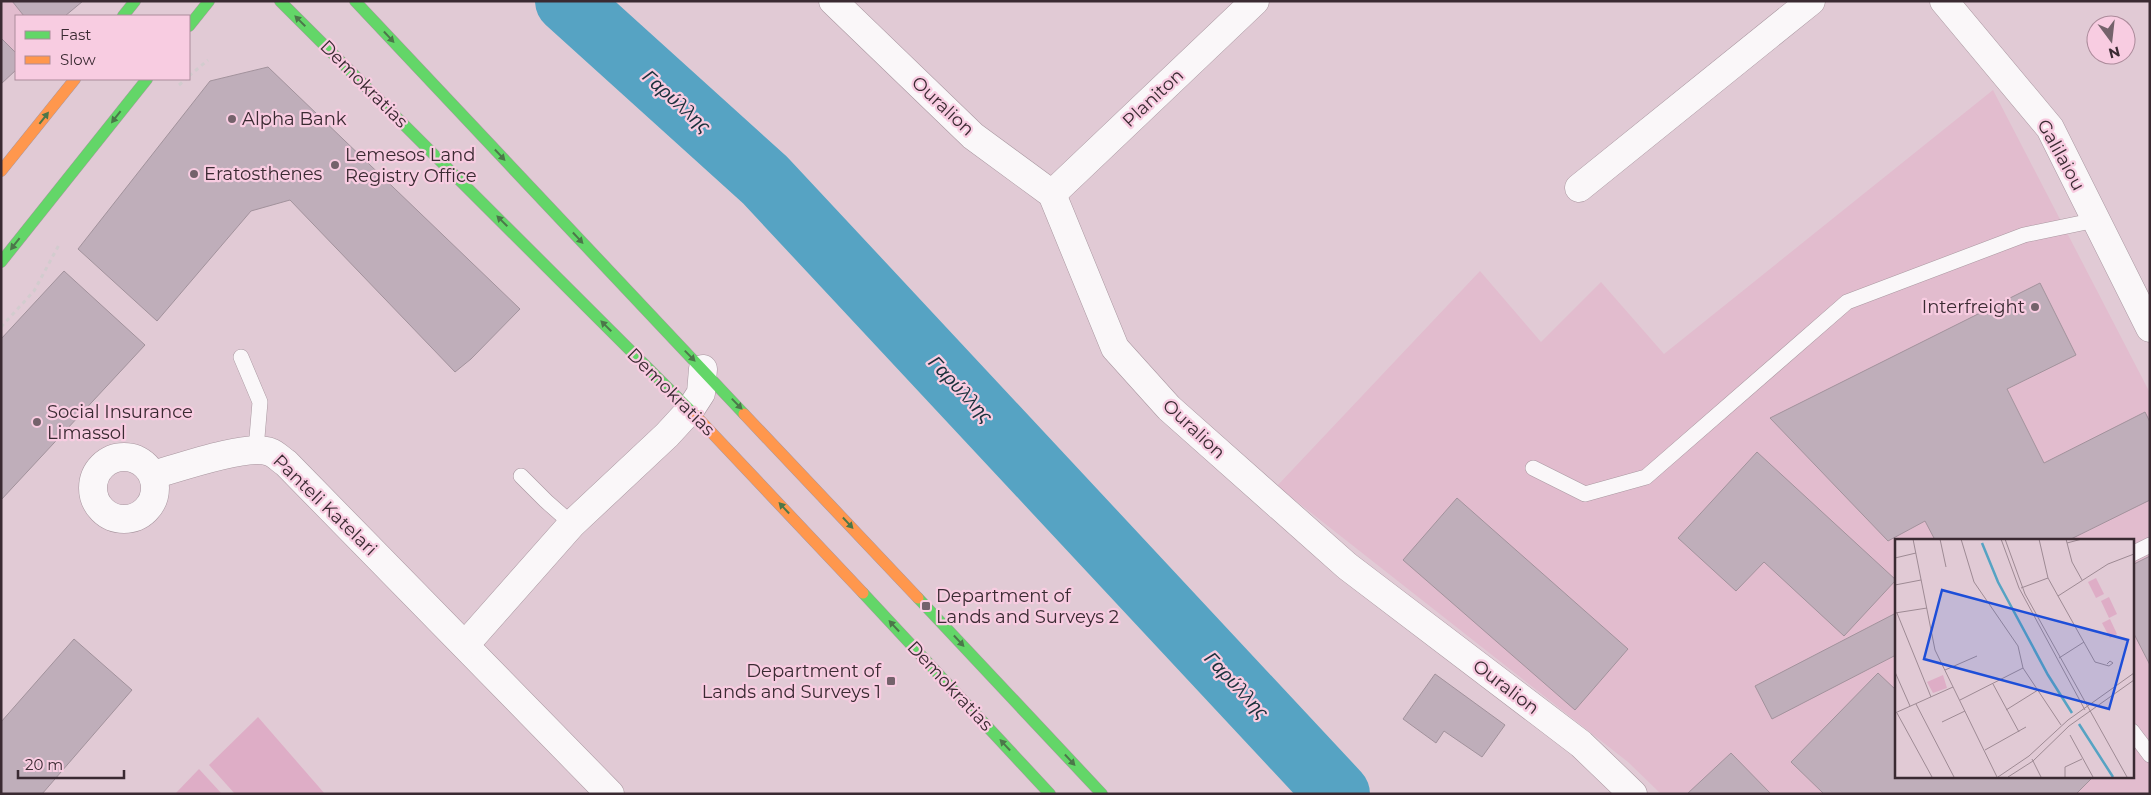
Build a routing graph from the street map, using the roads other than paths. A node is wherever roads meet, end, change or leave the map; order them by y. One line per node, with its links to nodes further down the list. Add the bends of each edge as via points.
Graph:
1 (135, 1): 9 (street)
2 (209, 1): 10 (street)
3 (280, 1): 21 (street, Demokratias, one-way to 3)
4 (356, 1): 20 (street, one-way to 20)
5 (833, 1): 15 (street, Ouralion, via 973,136)
6 (1255, 1): 15 (street, Planiton)
7 (1811, 1): 14 (street)
8 (1944, 1): 16 (street, Galilaiou, via 2050,128)
9 (125, 15)
10 (190, 25)
11 (73, 80): 13 (street, one-way to 11)
12 (146, 80): 17 (street, one-way to 17)
13 (1, 171)
14 (1579, 188)
15 (1052, 194): 35 (street, Ouralion, via 1115,348 1169,408 1347,566 1581,744)
16 (2096, 220): 18 (street, Galilaiou); 23 (lane, via 2024,236 1847,302 1646,477 1585,494)
17 (1, 262)
18 (2150, 328)
19 (241, 357): 22 (lane, via 260,402)
20 (703, 369): 21 (street, via 700,392); 34 (street, one-way to 34)
21 (690, 410): 26 (street); 33 (street, Demokratias, one-way to 21)
22 (256, 449): 24 (street, Panteli Katelari); 29 (street, Panteli Katelari, via 270,452 286,463)
23 (1533, 468)
24 (153, 475)
25 (521, 476): 26 (lane)
26 (572, 524): 29 (street)
27 (2150, 545): 28 (lane)
28 (2134, 553)
29 (465, 645): 32 (street, Panteli Katelari)
30 (2134, 734): 31 (lane)
31 (2150, 755)
32 (610, 794)
33 (1050, 794)
34 (1102, 794)
35 (1633, 794)

